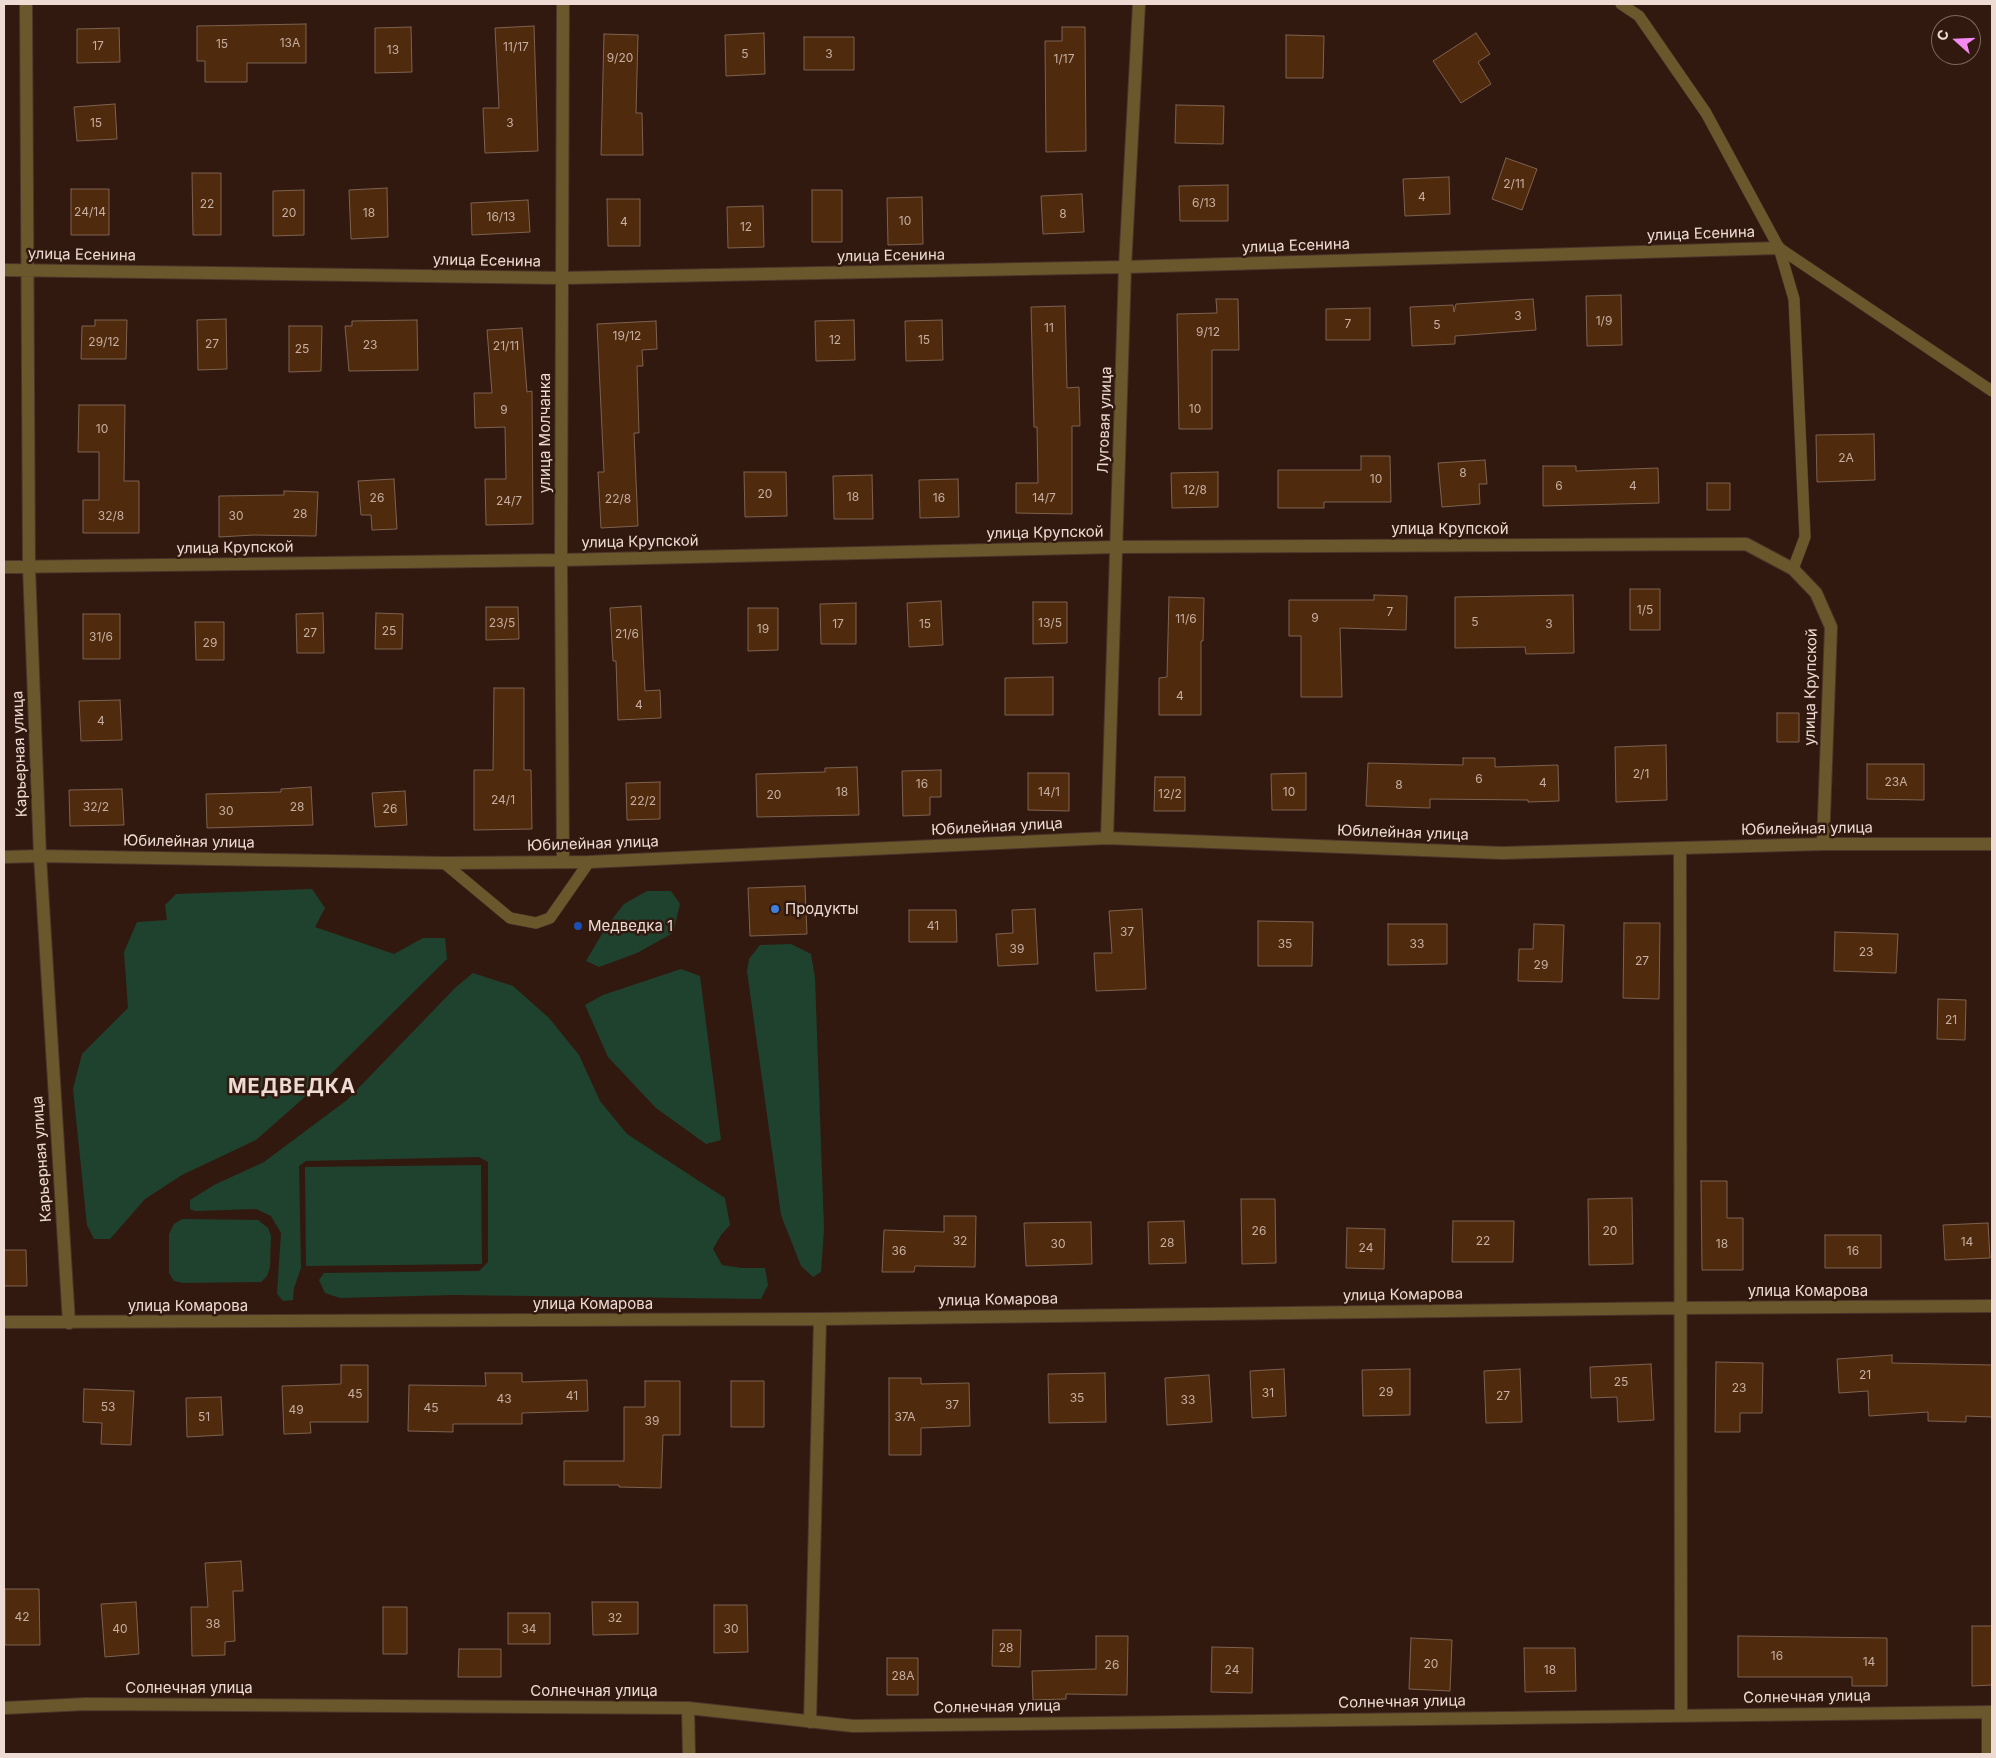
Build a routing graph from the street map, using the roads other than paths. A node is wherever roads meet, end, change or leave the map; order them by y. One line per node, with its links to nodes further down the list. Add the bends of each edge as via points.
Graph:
1 (26, 4): 8 (street, Карьерная улица)
2 (563, 4): 9 (street, улица Молчанка)
3 (1138, 4): 6 (street, Луговая улица)
4 (1621, 4): 5 (lane, via 1639,16 1706,113)
5 (1779, 248): 6 (street, улица Есенина); 10 (lane); 15 (lane, via 1794,298 1805,528)
6 (1126, 267): 9 (street, улица Есенина); 11 (street, Луговая улица)
7 (4, 270): 8 (street, улица Есенина)
8 (28, 270): 9 (street, улица Есенина); 14 (street, Карьерная улица)
9 (562, 278): 12 (street, улица Молчанка)
10 (1992, 391)
11 (1117, 547): 12 (street, улица Крупской); 15 (street, улица Крупской, via 1746,544); 16 (street, Луговая улица)
12 (561, 560): 14 (street, улица Крупской); 22 (street, улица Молчанка)
13 (4, 566): 14 (street, улица Крупской)
14 (28, 567): 20 (street, Карьерная улица)
15 (1793, 570): 17 (street, улица Крупской, via 1816,593 1831,626)
16 (1106, 838): 19 (street, Юбилейная улица, via 1502,853); 23 (street, Юбилейная улица)
17 (1823, 844): 18 (street, Юбилейная улица); 19 (street, Юбилейная улица)
18 (1992, 844)
19 (1680, 848): 26 (street)
20 (40, 856): 21 (street, Юбилейная улица); 24 (street, Юбилейная улица); 29 (street, Карьерная улица)
21 (4, 857)
22 (563, 862): 23 (street, Юбилейная улица); 24 (street, Юбилейная улица)
23 (589, 862): 24 (lane, via 550,918 536,923 510,918)
24 (444, 863)
25 (1992, 1306): 26 (street, улица Комарова)
26 (1680, 1308): 27 (street, улица Комарова); 33 (street)
27 (820, 1319): 29 (street, улица Комарова); 34 (street)
28 (4, 1322): 29 (street, улица Комарова)
29 (69, 1323)
30 (4, 1708): 31 (street, Солнечная улица, via 86,1704)
31 (688, 1708): 34 (street, Солнечная улица); 35 (street)
32 (1990, 1712): 33 (street, Солнечная улица); 36 (street)
33 (1681, 1715): 34 (street, Солнечная улица, via 853,1726)
34 (810, 1722)
35 (689, 1754)
36 (1988, 1754)

